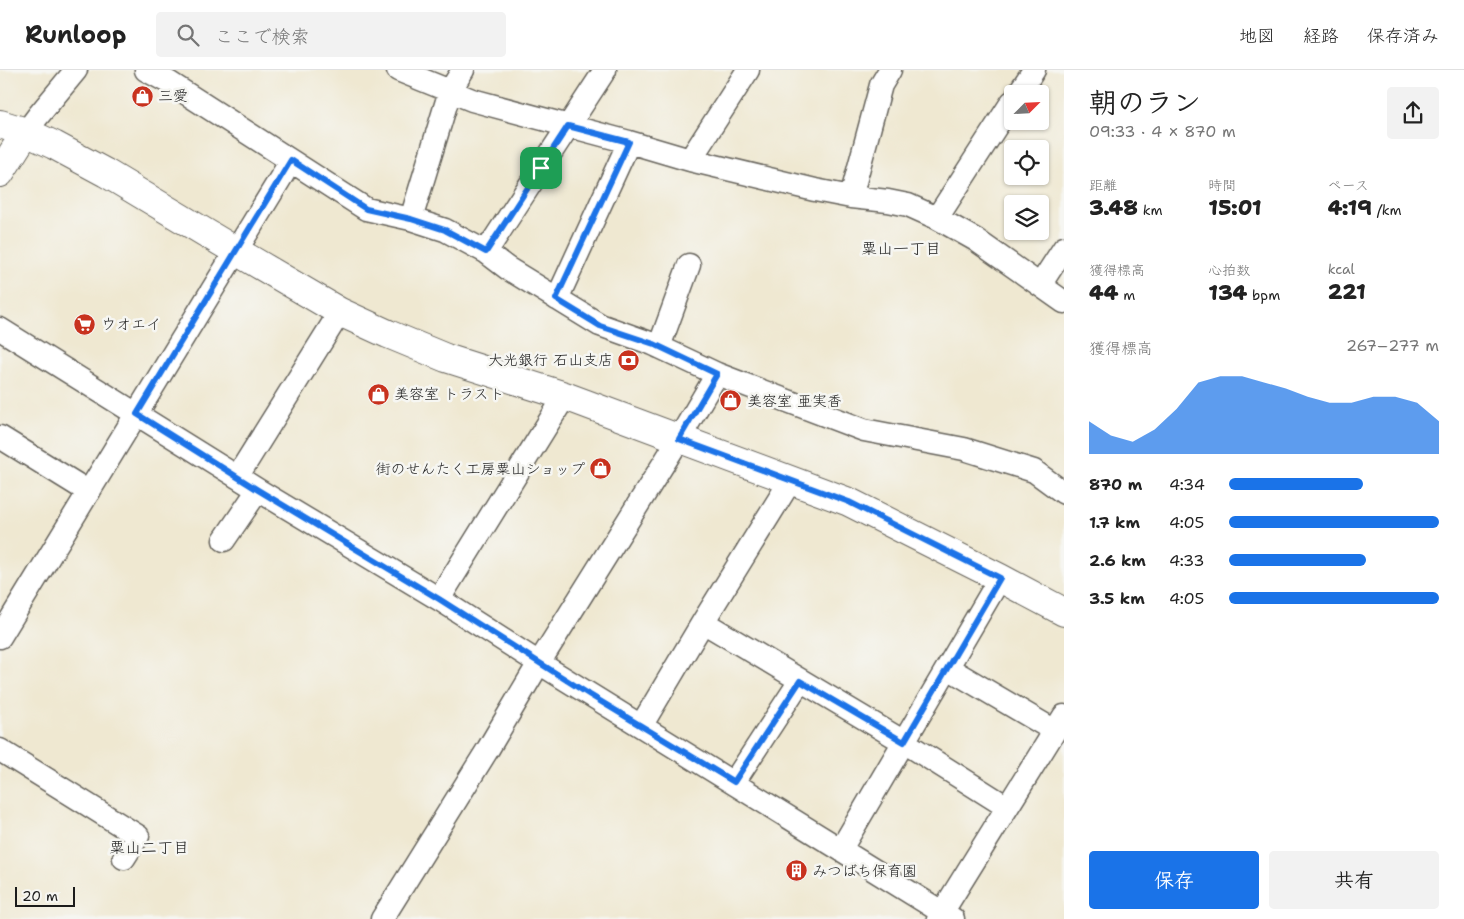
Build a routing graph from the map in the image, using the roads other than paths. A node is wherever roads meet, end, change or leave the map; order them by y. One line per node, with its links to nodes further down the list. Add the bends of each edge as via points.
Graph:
1 (76, 70): 15 (street)
2 (146, 70): 9 (street)
3 (398, 70): 11 (street)
4 (463, 70): 11 (street)
5 (605, 70): 14 (street)
6 (748, 70): 18 (street)
7 (890, 70): 20 (street, via 880,85)
8 (1034, 70): 10 (street)
9 (174, 76): 17 (street)
10 (1024, 85)
11 (450, 91): 14 (street); 22 (street)
12 (1004, 114): 21 (street)
13 (0, 124): 15 (street)
14 (568, 126): 16 (street); 25 (street)
15 (26, 132): 19 (street); 24 (street, via 106,173)
16 (629, 142): 18 (street); 28 (street)
17 (291, 160): 22 (street, via 366,209); 24 (street)
18 (690, 160): 20 (street)
19 (0, 173)
20 (851, 197): 21 (street, via 908,205)
21 (937, 218): 27 (street, via 976,240)
22 (411, 219): 25 (street, via 445,230)
23 (1064, 248): 27 (street)
24 (236, 252): 30 (street); 35 (street)
25 (486, 252): 28 (street)
26 (689, 265): 32 (street)
27 (1040, 285): 29 (street)
28 (556, 299): 32 (street, via 600,326)
29 (1064, 302)
30 (340, 312): 34 (street, via 446,358); 38 (street)
31 (0, 329): 35 (street)
32 (659, 347): 33 (street)
33 (717, 374): 37 (street); 42 (street, via 864,430 964,449 1034,471)
34 (565, 396): 37 (street); 45 (street)
35 (137, 414): 38 (street); 41 (street)
36 (0, 437): 41 (street)
37 (679, 439): 39 (street); 49 (street)
38 (237, 477): 40 (street)
39 (791, 480): 44 (street, via 856,505); 47 (street)
40 (258, 490): 43 (street); 45 (street)
41 (89, 492): 48 (street)
42 (1064, 492)
43 (224, 540)
44 (1000, 578): 46 (street); 50 (street)
45 (439, 599): 49 (street)
46 (1064, 612)
47 (703, 622): 51 (street); 53 (street)
48 (0, 637)
49 (540, 663): 53 (street); 61 (street)
50 (948, 668): 52 (street); 54 (street)
51 (800, 681): 54 (street); 56 (street)
52 (1059, 723): 57 (street)
53 (641, 726): 56 (street)
54 (904, 742): 57 (street); 58 (street)
55 (0, 750): 59 (street, via 138,836)
56 (734, 782): 58 (street)
57 (1007, 807): 60 (street)
58 (841, 849): 60 (street)
59 (124, 858)
60 (945, 917)
61 (382, 919)

